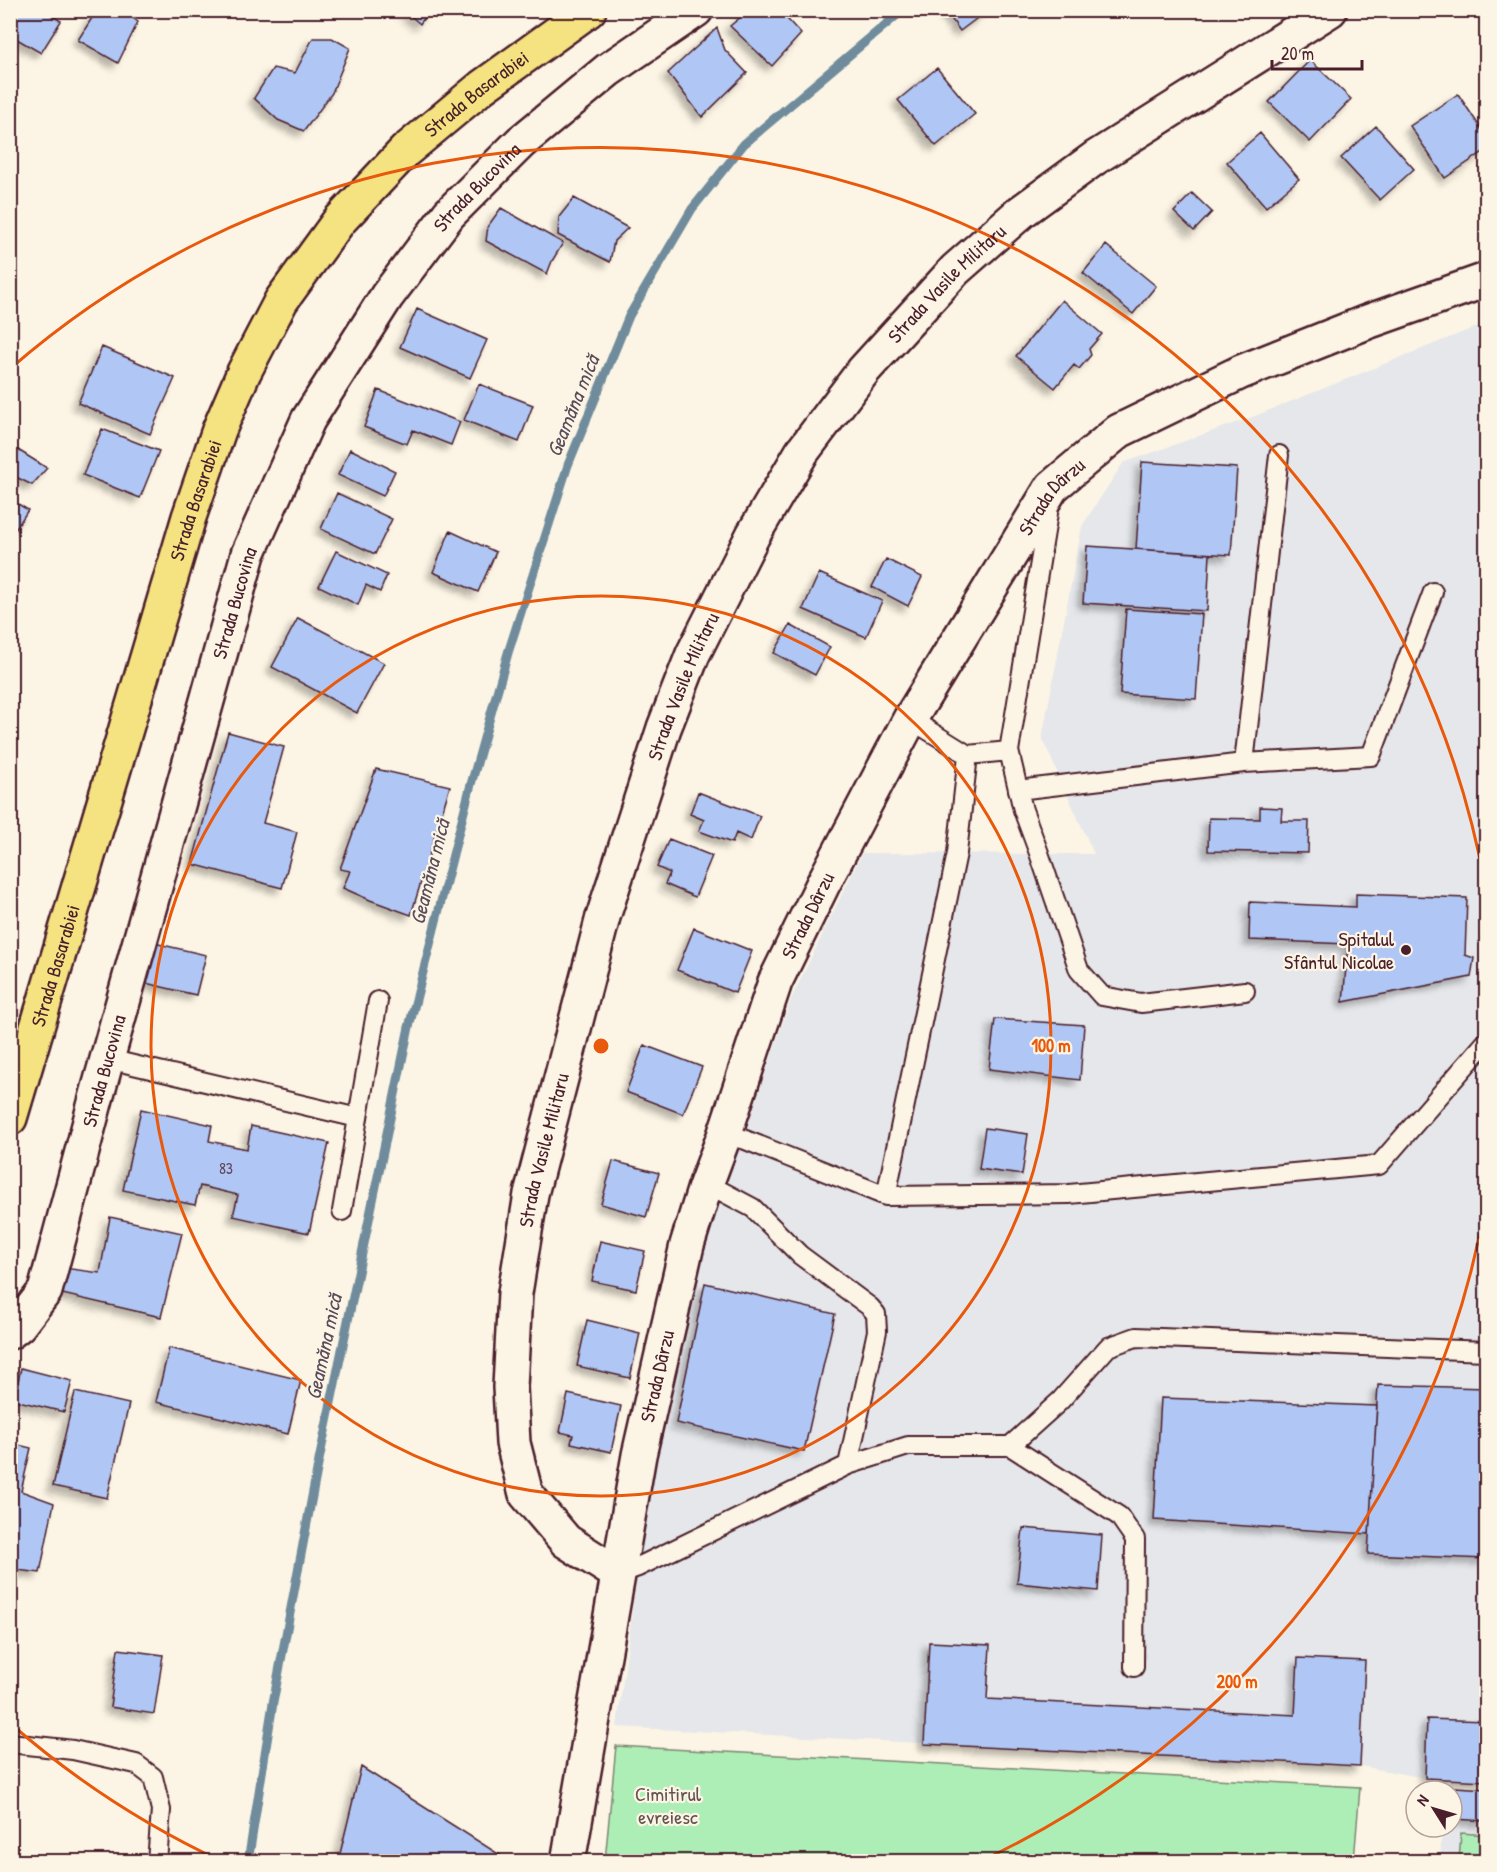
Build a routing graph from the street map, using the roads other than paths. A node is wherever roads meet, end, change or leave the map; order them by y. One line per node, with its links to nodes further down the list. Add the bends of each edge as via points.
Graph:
1 (589, 10): 17 (main road, Strada Basarabiei, via 482,87 405,151 339,220 282,301 260,341 219,430 189,517)
2 (696, 10): 16 (street, Strada Bucovina, via 608,70 521,142 449,214 387,296 308,420 248,554)
3 (1330, 10): 27 (street, Strada Vasile Militaru, via 1095,158 1021,212 955,270 864,370 801,452 693,654 664,728 603,917 531,1194 515,1293 513,1443 526,1494 566,1541)
4 (1486, 280): 6 (street, Strada Dârzu, via 1241,372 1119,431)
5 (1279, 455): 11 (lane)
6 (1052, 488): 8 (street, Strada Dârzu); 9 (lane)
7 (1433, 592): 11 (lane, via 1371,756)
8 (910, 719): 10 (lane); 19 (street, Strada Dârzu, via 775,982)
9 (1009, 751): 10 (lane); 12 (lane)
10 (968, 755): 21 (lane, via 957,853)
11 (1244, 763): 12 (lane)
12 (1018, 790): 13 (lane, via 1079,970 1102,996 1141,1003)
13 (1245, 991)
14 (378, 1001): 18 (lane)
15 (1486, 1042): 21 (lane, via 1379,1165 1069,1194)
16 (108, 1059): 18 (lane); 23 (street, Strada Bucovina, via 45,1291)
17 (10, 1118)
18 (358, 1118): 22 (lane)
19 (724, 1136): 20 (street, Strada Dârzu); 21 (lane, via 743,1139)
20 (705, 1187): 26 (lane, via 753,1208 800,1255 876,1314 877,1331); 27 (street, Strada Dârzu, via 687,1245 639,1455)
21 (886, 1196)
22 (342, 1211)
23 (10, 1332)
24 (1486, 1351): 25 (lane, via 1136,1337 1108,1347 1060,1401)
25 (1010, 1446): 26 (lane, via 908,1446); 28 (lane, via 1119,1516 1136,1539)
26 (848, 1465): 27 (lane)
27 (618, 1574): 31 (street, Strada Dârzu)
28 (1134, 1667)
29 (10, 1743): 30 (lane, via 73,1750 136,1764 153,1777 161,1810)
30 (157, 1862)
31 (568, 1862)

